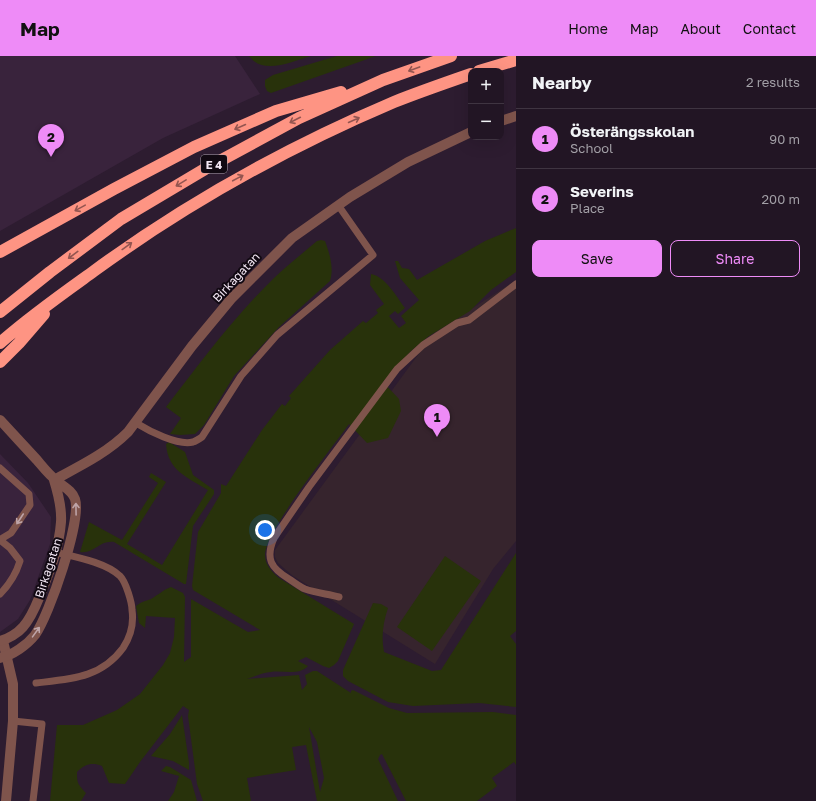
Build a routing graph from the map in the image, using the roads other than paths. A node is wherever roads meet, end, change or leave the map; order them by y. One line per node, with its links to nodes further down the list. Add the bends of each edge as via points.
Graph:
1 (451, 56): 5 (highway, E 4, one-way to 5)
2 (516, 60): 3 (highway)
3 (489, 68)
4 (468, 75): 12 (highway, E 4, one-way to 4, via 136,240 227,184 308,141 395,102)
5 (383, 80): 10 (highway, one-way to 10, via 276,111 194,147); 13 (highway, E 4, one-way to 13, via 298,118 121,219)
6 (516, 116): 7 (street)
7 (504, 120)
8 (468, 133): 9 (street, Birkagatan, via 408,162)
9 (338, 205): 17 (street, Birkagatan, via 292,238 231,300 192,346); 17 (lane, via 373,255 276,335 241,376 202,437 193,442 180,442 146,430)
10 (0, 252)
11 (516, 284): 24 (lane, via 469,320 457,323 423,346 397,369 309,486 274,538 270,556 272,565 278,572 305,589)
12 (62, 294): 14 (highway, E 4); 15 (highway)
13 (0, 312)
14 (0, 343)
15 (0, 362)
16 (0, 420): 19 (street)
17 (136, 423): 19 (street, Birkagatan, via 118,441)
18 (0, 468): 20 (lane, one-way to 20, via 29,494 30,505 11,533)
19 (54, 480): 21 (street, Birkagatan, via 60,503 61,521); 22 (street, Birkagatan, one-way to 19, via 74,529 75,499 69,489)
20 (0, 539): 23 (lane, via 20,561 10,583)
21 (55, 552): 22 (lane); 25 (street, Birkagatan, via 51,570 33,612 23,627)
22 (66, 555): 26 (street, Birkagatan, one-way to 22, via 24,646 42,623); 27 (lane, via 94,562 121,577 131,601 134,620 129,639 116,658 95,672 75,678)
23 (0, 594)
24 (339, 597)
25 (1, 641): 26 (street)
26 (3, 657): 28 (street, via 13,684)
27 (36, 683)
28 (13, 721): 29 (street); 30 (lane, via 42,724)
29 (6, 801)
30 (33, 801)

